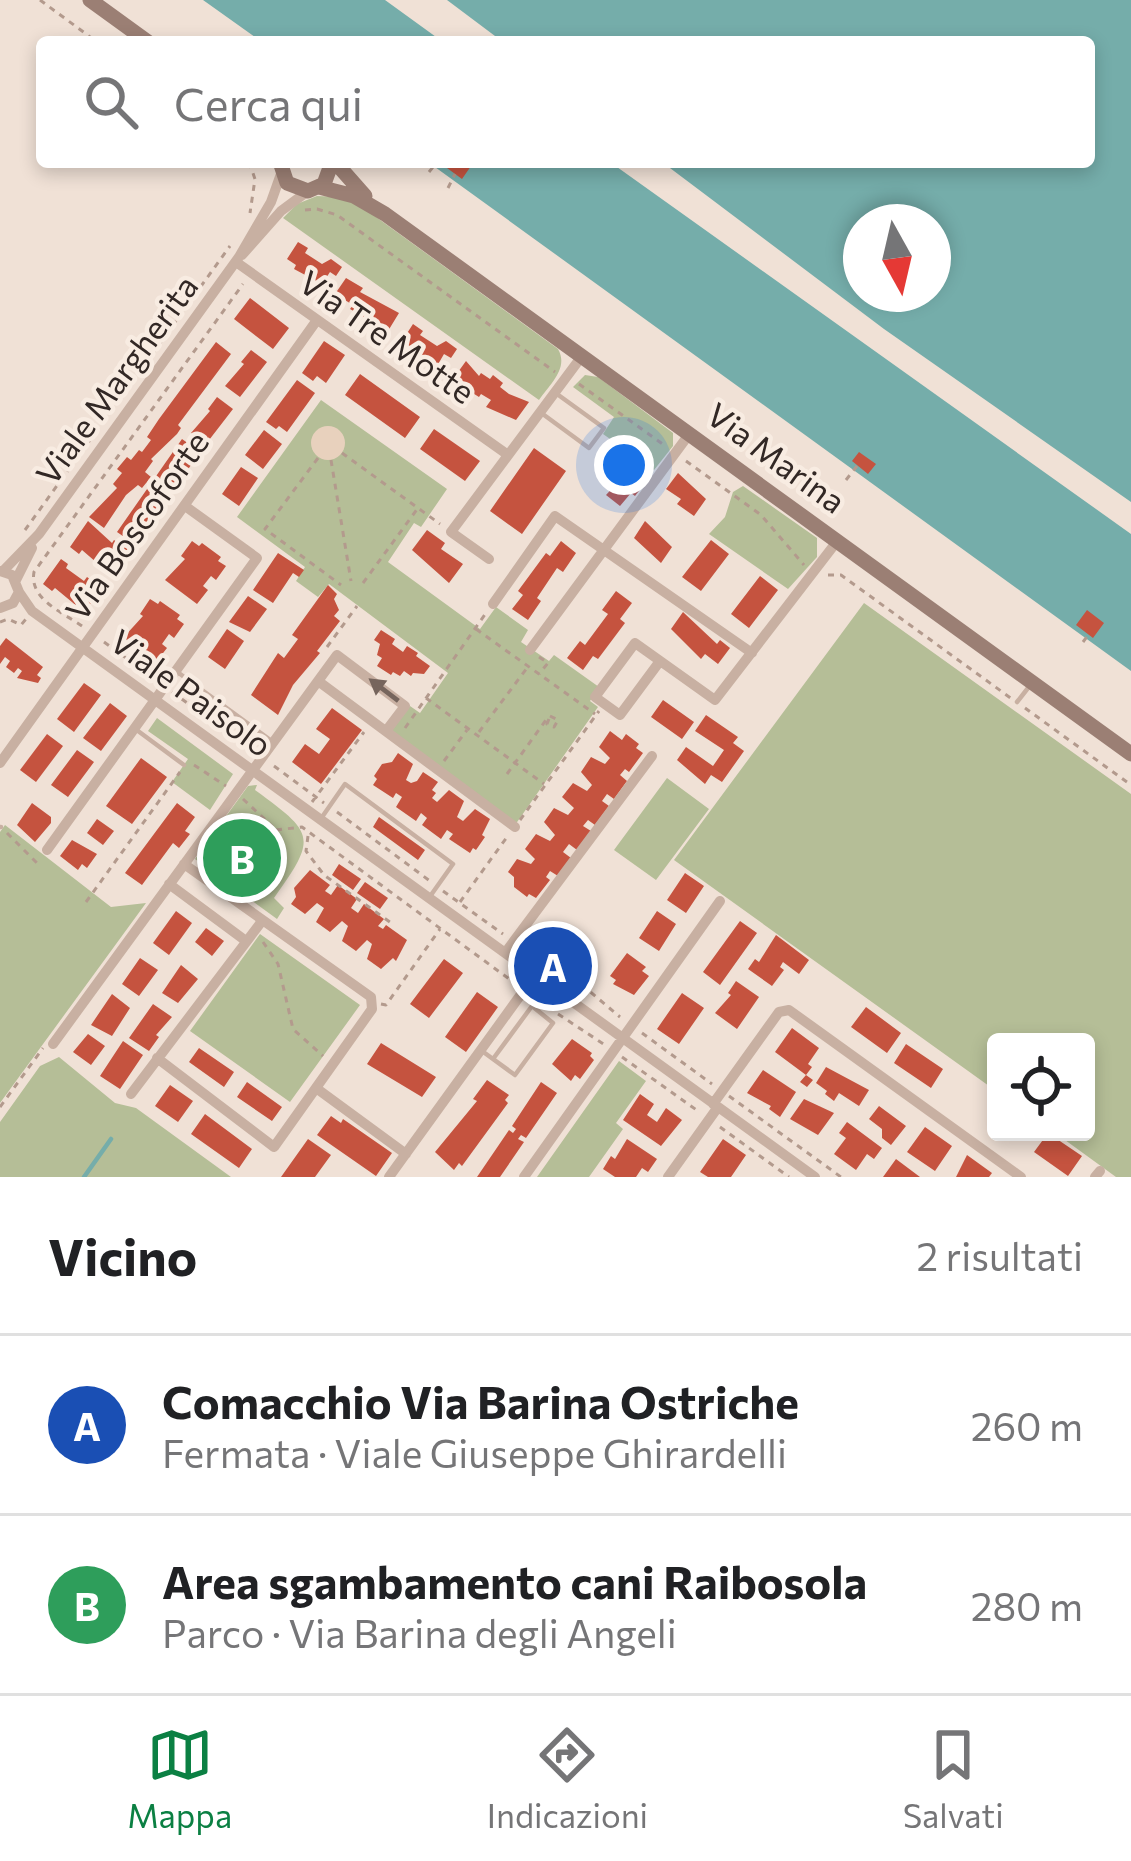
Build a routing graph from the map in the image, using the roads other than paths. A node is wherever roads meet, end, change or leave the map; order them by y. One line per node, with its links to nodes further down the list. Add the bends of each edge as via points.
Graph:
1 (90, 0): 2 (street)
2 (140, 36)
3 (280, 168): 9 (street, Viale Margherita, via 272,202)
4 (281, 168): 7 (street, Via Marina, via 292,187)
5 (332, 168): 7 (street)
6 (340, 168): 8 (street, Via Marina)
7 (313, 189): 8 (street, Via Marina, via 354,196); 9 (street, Viale Margherita, via 280,211)
8 (385, 214): 11 (street, Via Marina)
9 (237, 260): 10 (street, Via Tre Motte); 17 (street, Viale Margherita)
10 (317, 320): 15 (street, Via Tre Motte); 16 (street, Via Boscoforte)
11 (582, 356): 12 (street); 14 (street, Via Marina)
12 (555, 392): 13 (street); 13 (lane, via 604,428 589,448)
13 (540, 412): 15 (street)
14 (690, 433): 18 (street, Via Marina); 19 (street)
15 (508, 455): 20 (street, via 451,532)
16 (185, 506): 27 (street, Via Boscoforte); 30 (street, via 257,558)
17 (39, 534): 21 (street, Viale Margherita); 22 (street, Viale Margherita)
18 (838, 540): 28 (street); 32 (street, Via Marina)
19 (603, 550): 23 (street, via 555,516); 26 (street); 28 (street)
20 (489, 559)
21 (1, 571): 22 (street, Viale Margherita)
22 (18, 586): 24 (street, Viale Margherita); 25 (street, Viale Paisolo)
23 (493, 604)
24 (4, 607): 25 (street, Viale Paisolo)
25 (29, 614): 27 (street, Viale Paisolo)
26 (525, 647)
27 (84, 649): 33 (street, Viale Paisolo); 41 (street, Via Boscoforte)
28 (752, 653): 29 (street, via 716,700)
29 (660, 661): 29 (street, via 635,643 595,697 601,709 620,716)
30 (175, 671): 33 (street); 37 (lane, Viale Paisolo)
31 (318, 681): 36 (street); 36 (street, one-way to 31, via 405,706 337,655); 37 (street)
32 (1033, 682): 34 (lane); 38 (street, Via Marina)
33 (154, 700): 35 (street); 42 (street, Viale Paisolo)
34 (1017, 702)
35 (134, 728): 40 (lane); 45 (street)
36 (392, 736): 44 (street)
37 (273, 742): 42 (street)
38 (1131, 754)
39 (652, 756): 52 (street)
40 (186, 762)
41 (0, 763)
42 (252, 771): 43 (street, Viale Paisolo); 46 (street)
43 (320, 820): 48 (street, Viale Paisolo); 48 (lane, via 345,784 454,864)
44 (515, 827)
45 (47, 850)
46 (184, 864): 47 (street); 50 (street)
47 (170, 884): 51 (street); 57 (street)
48 (429, 898): 52 (street, Viale Paisolo)
49 (720, 901): 56 (street)
50 (262, 921): 51 (street); 61 (street, via 373,1003)
51 (249, 937): 59 (street)
52 (505, 953): 53 (street, Viale Paisolo)
53 (535, 975): 54 (street); 56 (street, Viale Paisolo)
54 (509, 1011): 55 (lane); 58 (street)
55 (521, 1020): 60 (lane); 60 (lane, via 532,1006 554,1023 515,1075)
56 (622, 1038): 63 (street, Viale Paisolo); 66 (street)
57 (48, 1045)
58 (480, 1050): 60 (lane); 64 (street)
59 (157, 1058): 61 (street, via 274,1147); 62 (street)
60 (493, 1059)
61 (316, 1088): 64 (street)
62 (131, 1094)
63 (715, 1106): 67 (street); 68 (street, Viale Paisolo); 69 (street, via 783,1009)
64 (406, 1154): 65 (street)
65 (389, 1177)
66 (524, 1177)
67 (668, 1177)
68 (815, 1177)
69 (1021, 1177)

